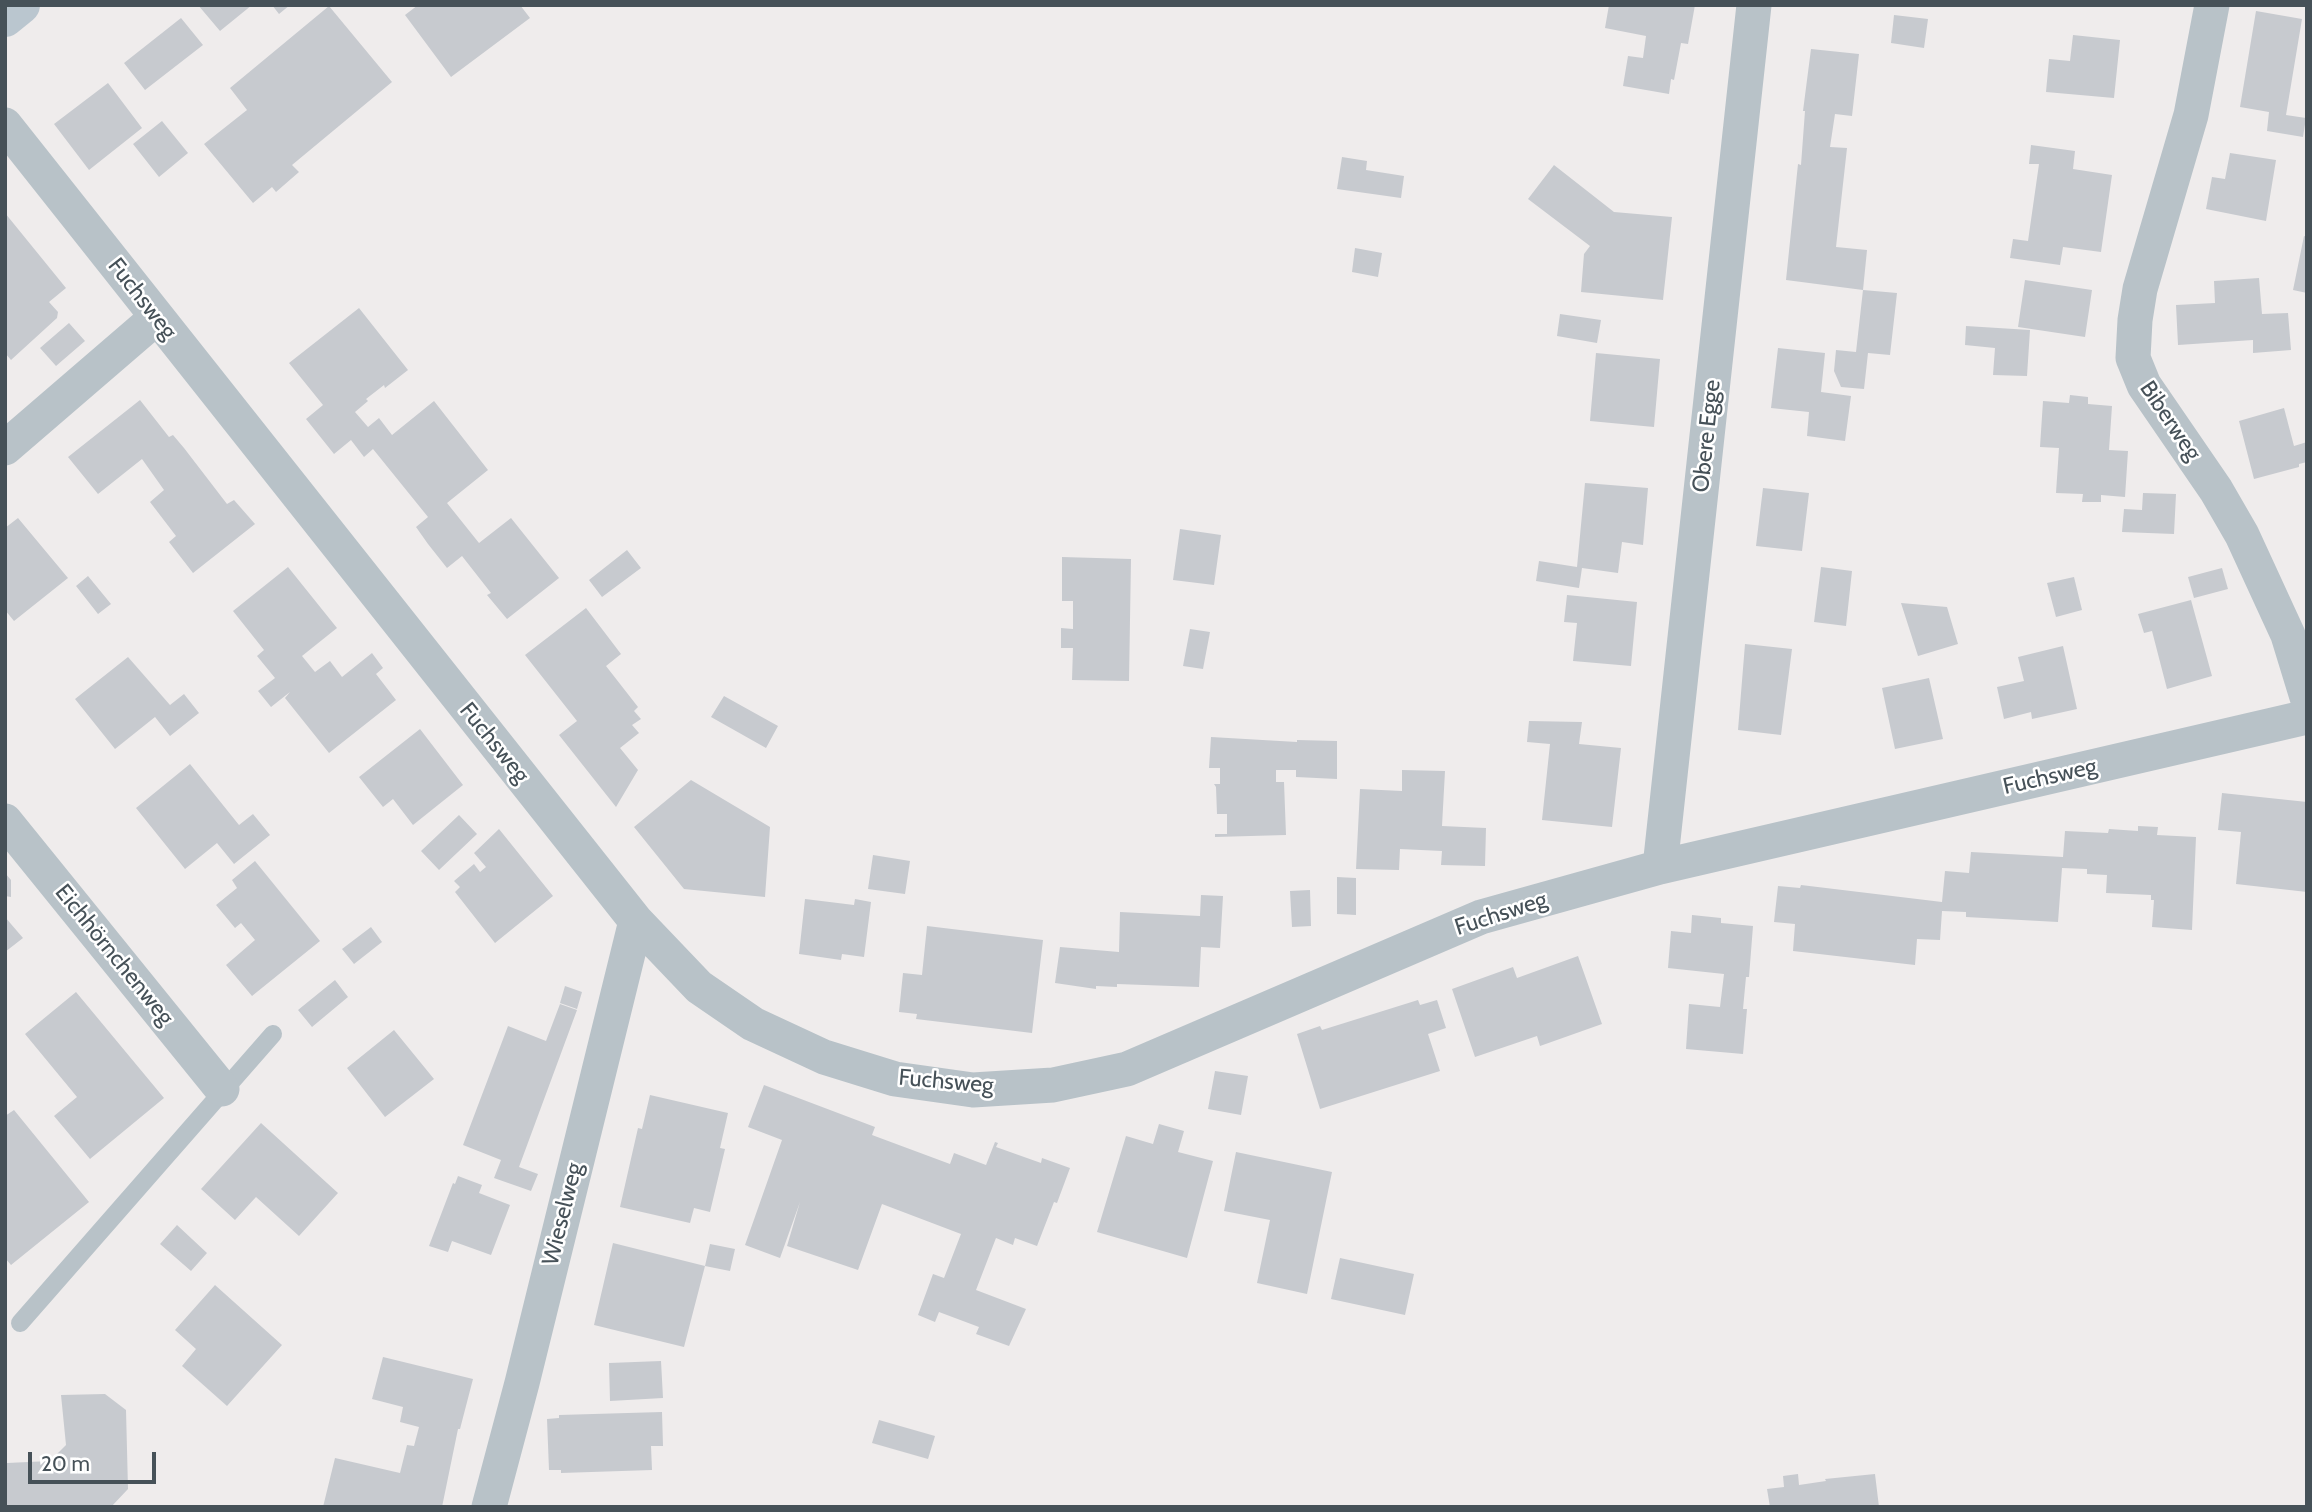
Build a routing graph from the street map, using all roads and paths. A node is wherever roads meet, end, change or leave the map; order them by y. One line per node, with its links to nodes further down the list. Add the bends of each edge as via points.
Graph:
1 (21, 5): 4 (main road)
2 (1754, 5): 11 (street, Obere Egge)
3 (2213, 5): 8 (street, Biberweg, via 2191,115 2140,289 2133,358 2144,385 2242,535 2288,635)
4 (5, 18)
5 (5, 125): 6 (street, Fuchsweg)
6 (156, 318): 7 (street); 12 (street, Fuchsweg)
7 (5, 448)
8 (2307, 697)
9 (2307, 717): 11 (street, Fuchsweg)
10 (5, 821): 14 (street, Eichhörnchenweg)
11 (1660, 867): 12 (street, Fuchsweg, via 1481,917 1127,1069 1053,1085 973,1090 895,1079 824,1057 753,1024 699,987)
12 (636, 921): 16 (street, Wieselweg)
13 (273, 1034): 14 (lane)
14 (222, 1089): 15 (lane)
15 (20, 1323)
16 (489, 1507)

